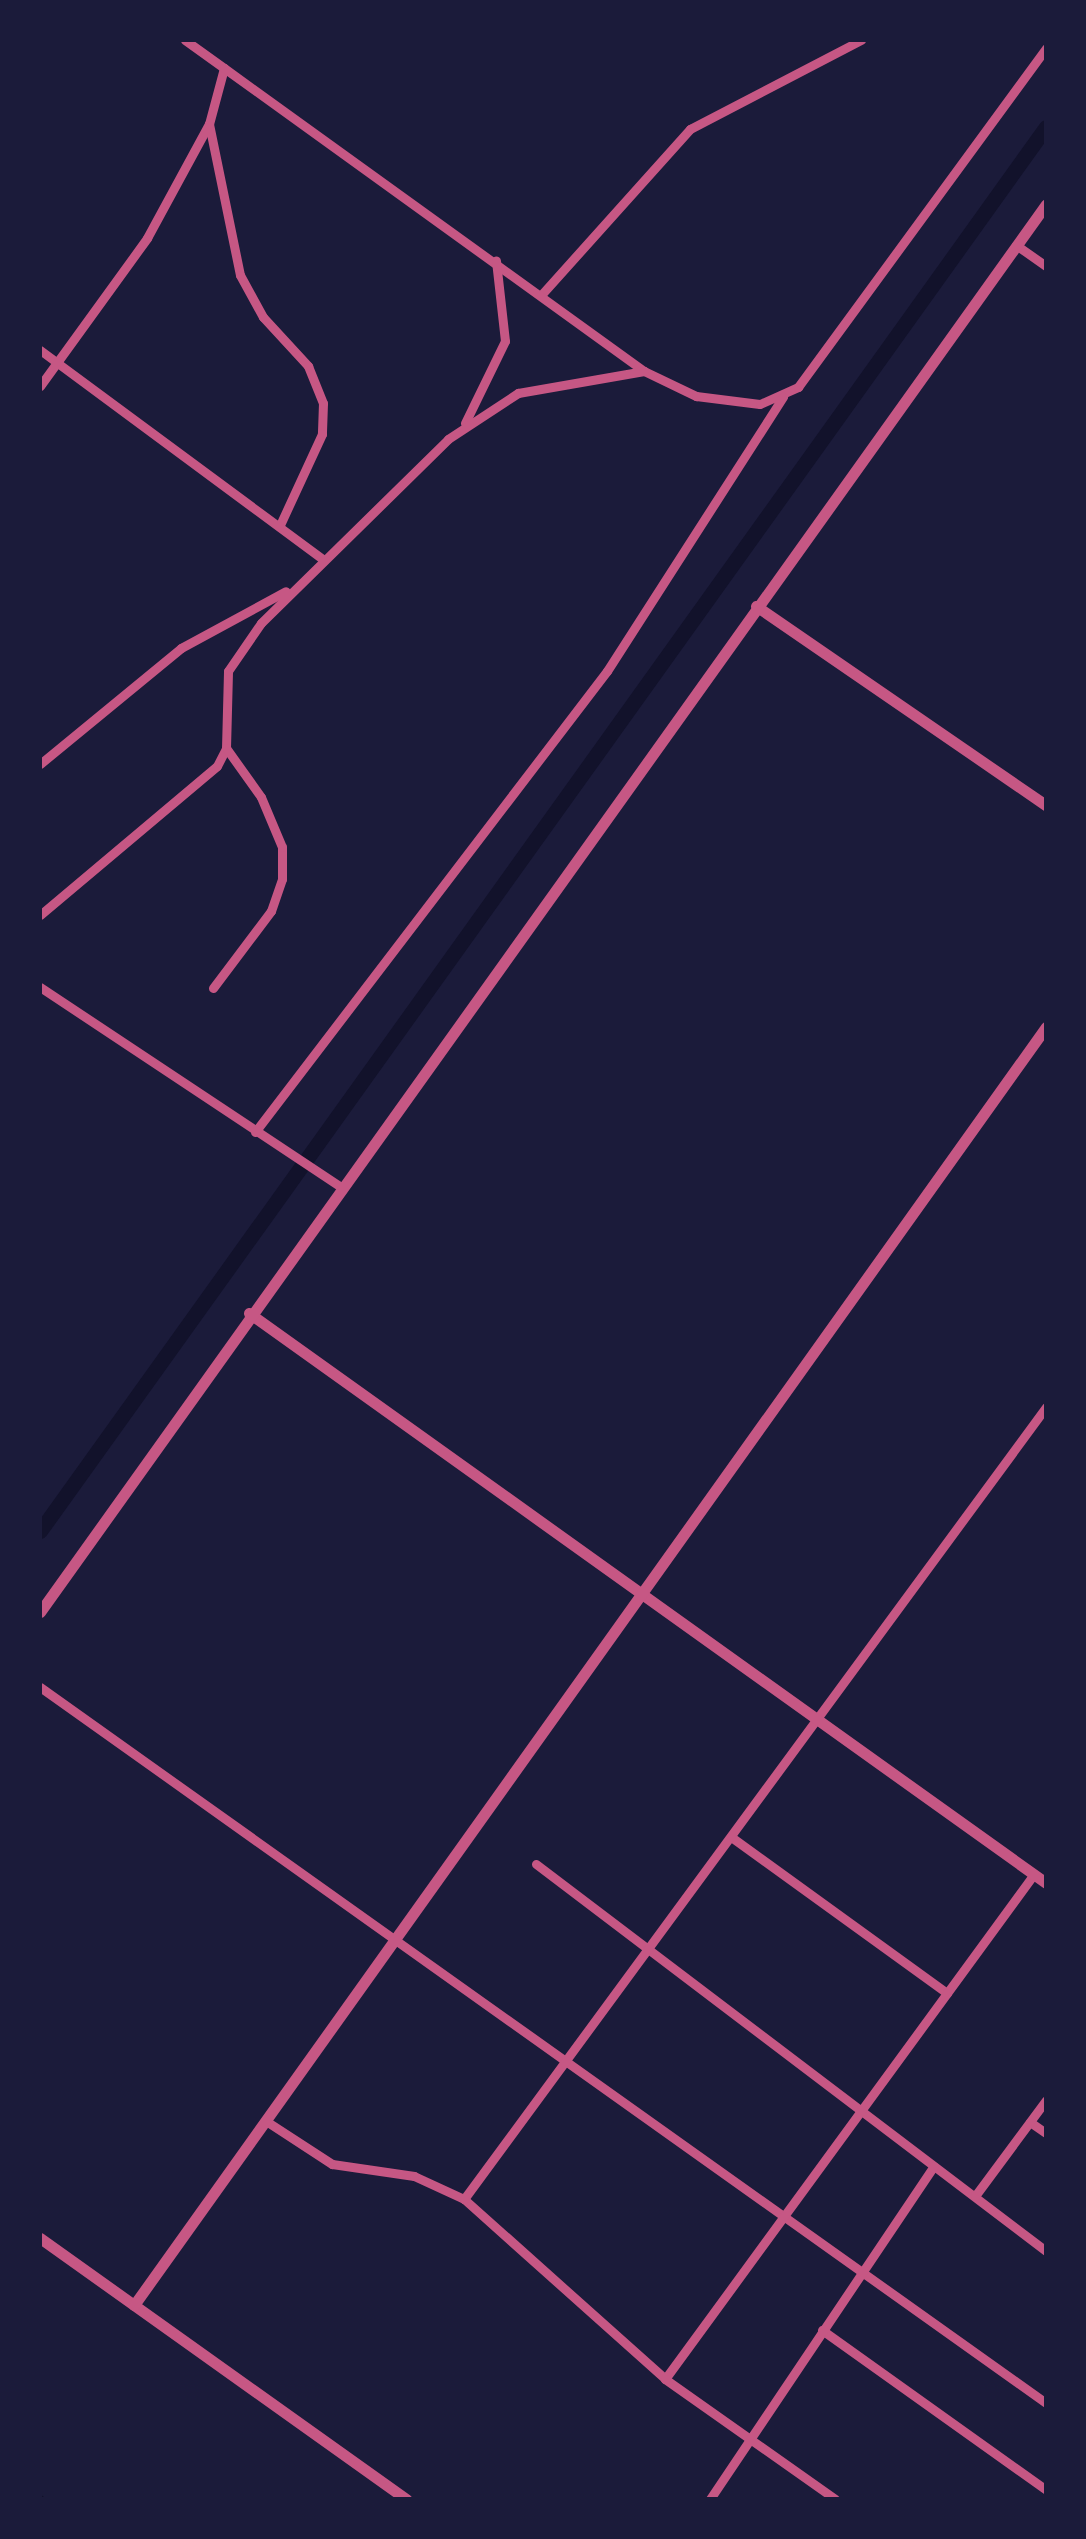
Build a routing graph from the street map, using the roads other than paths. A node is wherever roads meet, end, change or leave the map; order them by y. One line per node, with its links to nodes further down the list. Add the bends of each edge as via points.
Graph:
1 (184, 40): 4 (street)
2 (861, 40): 10 (street, via 690,129)
3 (1046, 48): 15 (street, via 798,387)
4 (224, 68): 5 (street); 8 (street)
5 (208, 124): 12 (street, via 147,238); 17 (street, via 240,275 263,317 308,366 323,403 322,434)
6 (1046, 204): 7 (street)
7 (1016, 245): 9 (street); 20 (street)
8 (496, 261): 10 (street); 16 (street, via 505,341)
9 (1046, 266)
10 (542, 294): 13 (street)
11 (40, 350): 12 (street)
12 (55, 360): 14 (street); 17 (street)
13 (644, 371): 15 (street, via 696,396 727,402 760,404); 16 (street, via 518,393)
14 (40, 386)
15 (784, 394): 28 (street, via 607,670)
16 (464, 426): 18 (street)
17 (280, 525): 18 (street)
18 (320, 558): 19 (street)
19 (291, 589): 21 (street, via 228,672); 22 (street, via 181,648)
20 (756, 606): 23 (street); 29 (street)
21 (226, 748): 24 (street, via 200,786); 26 (street, via 261,798 282,847 282,879 272,911)
22 (40, 764)
23 (1046, 806)
24 (41, 909)
25 (40, 987): 28 (street)
26 (213, 988)
27 (1046, 1027): 32 (street)
28 (256, 1132): 29 (street)
29 (340, 1186): 30 (street)
30 (249, 1313): 32 (street); 33 (street)
31 (1046, 1407): 35 (street)
32 (644, 1595): 35 (street); 40 (street)
33 (40, 1612)
34 (40, 1687): 40 (street)
35 (820, 1721): 36 (street); 38 (street)
36 (734, 1839): 41 (street); 42 (street)
37 (536, 1864): 41 (street)
38 (1034, 1874): 39 (street); 42 (street)
39 (1046, 1883)
40 (396, 1941): 43 (street); 46 (street)
41 (652, 1950): 43 (street); 45 (street)
42 (947, 1993): 45 (street)
43 (569, 2063): 51 (street); 52 (street)
44 (1046, 2100): 47 (street)
45 (862, 2111): 49 (street); 52 (street)
46 (266, 2121): 51 (street, via 332,2164 414,2176); 56 (street)
47 (1030, 2122): 48 (street); 50 (street)
48 (1046, 2133)
49 (934, 2166): 50 (street); 55 (street)
50 (975, 2196): 54 (street)
51 (464, 2199): 58 (street)
52 (788, 2217): 55 (street); 58 (street)
53 (40, 2238): 56 (street)
54 (1046, 2251)
55 (864, 2270): 57 (street); 59 (street)
56 (134, 2305): 62 (street)
57 (822, 2330): 60 (street); 61 (street)
58 (665, 2379): 60 (street)
59 (1046, 2403)
60 (751, 2438): 63 (street); 64 (street)
61 (1046, 2490)
62 (406, 2499)
63 (710, 2499)
64 (835, 2499)

